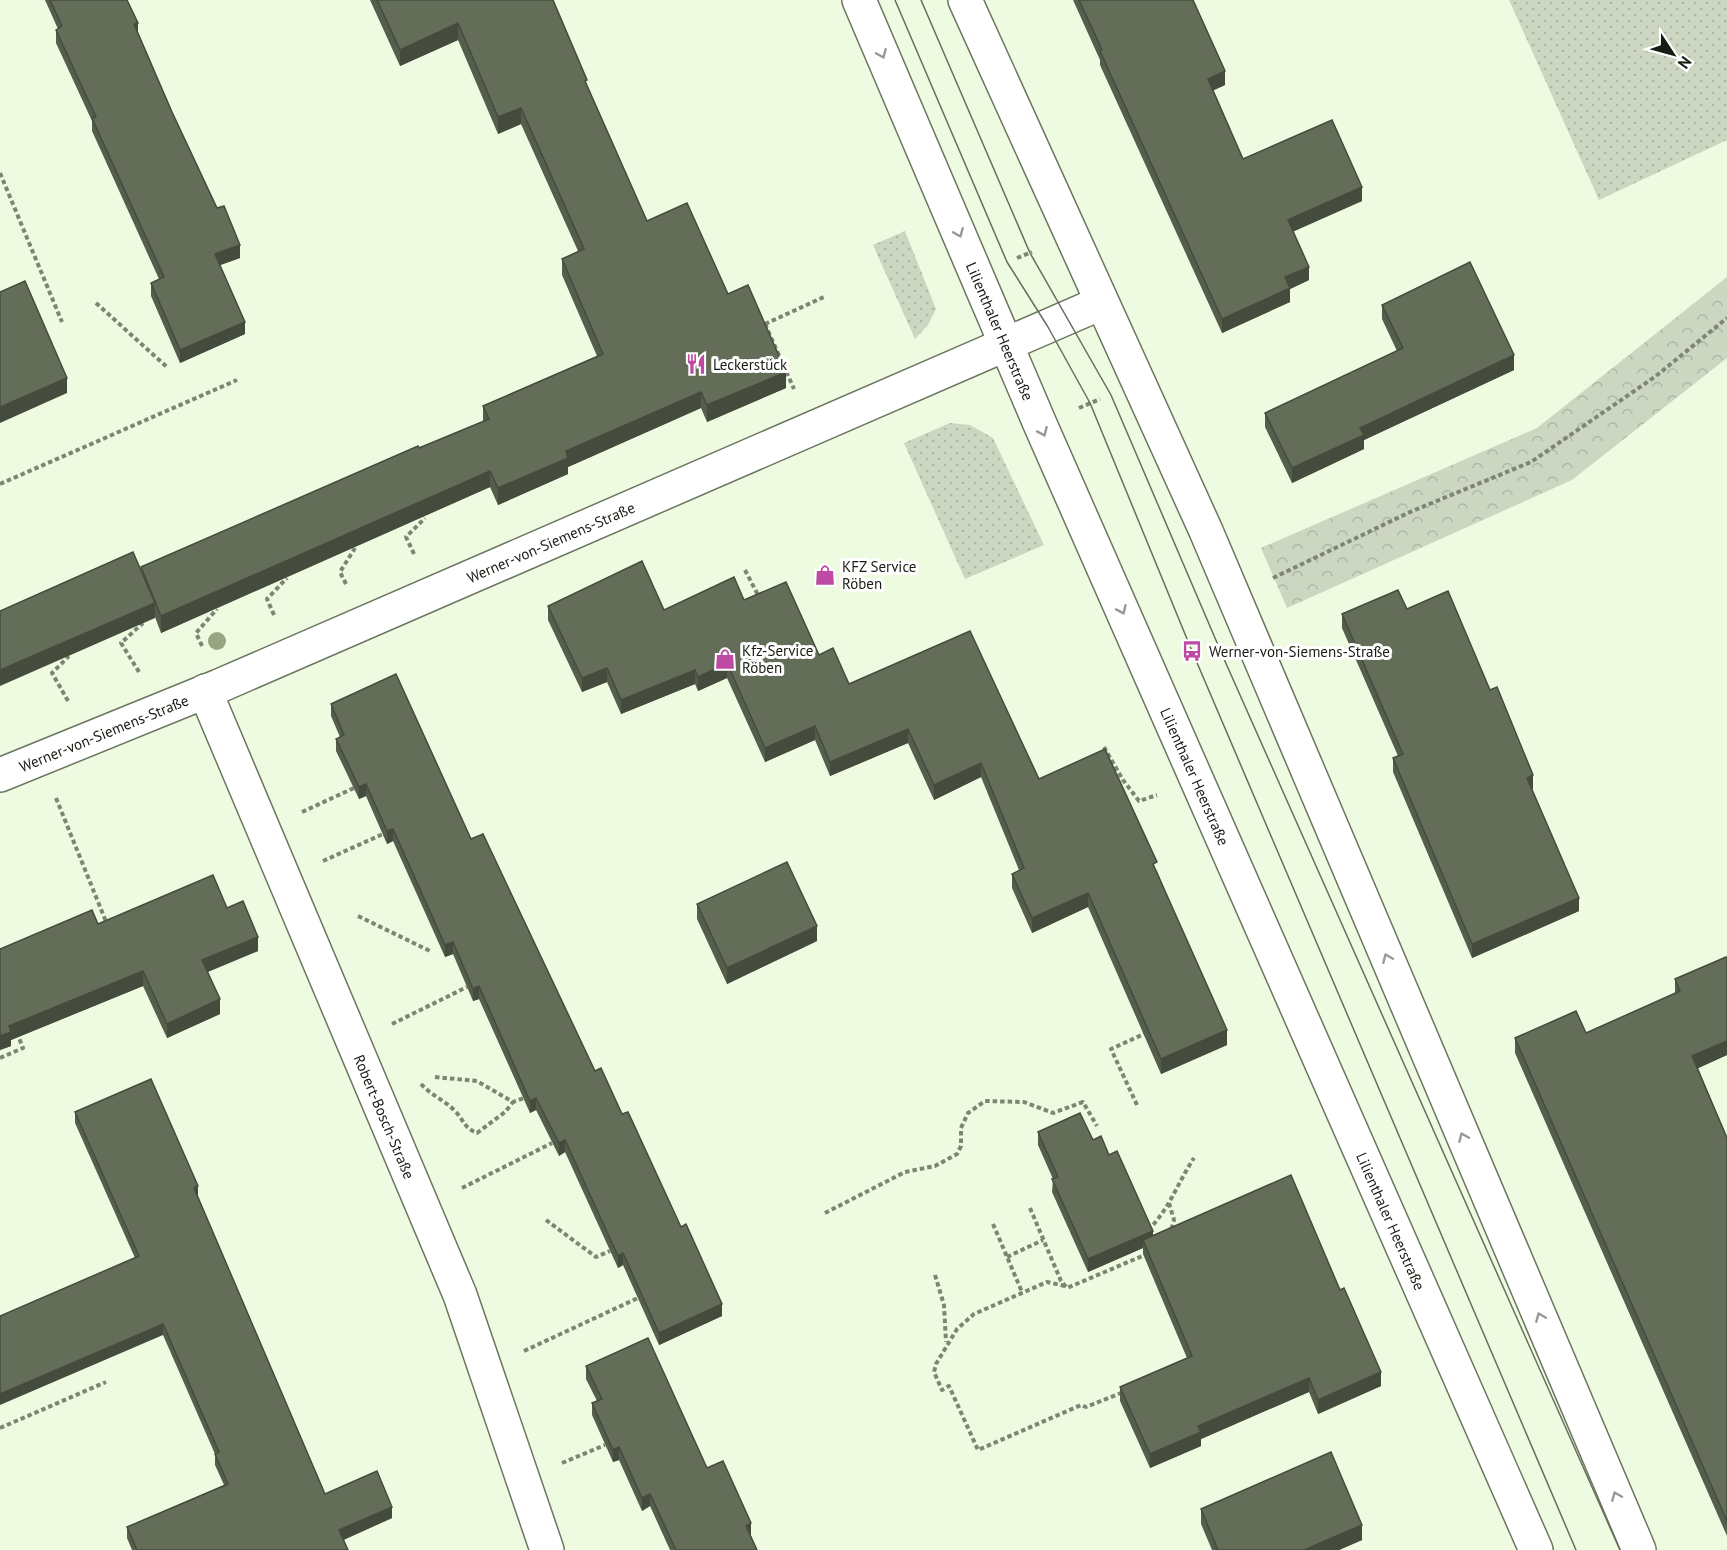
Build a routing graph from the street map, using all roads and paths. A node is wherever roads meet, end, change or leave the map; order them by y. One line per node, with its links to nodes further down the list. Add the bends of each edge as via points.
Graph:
1 (859, 0): 5 (main road, Lilienthaler Heerstraße, one-way to 5)
2 (965, 0): 4 (main road)
3 (0, 173): 10 (path)
4 (1071, 236): 5 (path); 8 (main road)
5 (977, 274): 13 (main road, Lilienthaler Heerstraße)
6 (826, 296): 11 (path)
7 (96, 303): 14 (path)
8 (1101, 303): 13 (main road, Werner-von-Siemens-Straße); 16 (main road)
9 (1727, 318): 21 (path, via 1656,376 1531,462 1410,512)
10 (62, 322)
11 (765, 324): 12 (path); 18 (path)
12 (759, 326)
13 (1006, 344): 17 (main road, Lilienthaler Heerstraße); 18 (main road, Werner-von-Siemens-Straße)
14 (168, 368)
15 (237, 380): 19 (path)
16 (1138, 382): 17 (path); 21 (main road)
17 (1040, 424): 31 (main road, Lilienthaler Heerstraße, one-way to 31)
18 (812, 428): 25 (main road, Werner-von-Siemens-Straße)
19 (0, 484)
20 (745, 570): 22 (path)
21 (1234, 597): 75 (main road, one-way to 21)
22 (763, 606)
23 (143, 623): 26 (path, via 122,643)
24 (69, 656): 27 (path, via 52,673)
25 (205, 691): 26 (main road, Werner-von-Siemens-Straße); 33 (main road, Robert-Bosch-Straße)
26 (162, 709): 27 (main road, Werner-von-Siemens-Straße)
27 (89, 738): 29 (main road, Werner-von-Siemens-Straße)
28 (1104, 747): 31 (path, via 1139,801)
29 (40, 758): 30 (main road, Werner-von-Siemens-Straße); 37 (path)
30 (0, 774)
31 (1195, 775): 74 (main road, Lilienthaler Heerstraße)
32 (354, 788): 33 (path)
33 (264, 830): 35 (main road, Robert-Bosch-Straße)
34 (383, 834): 35 (path)
35 (284, 878): 42 (main road, Robert-Bosch-Straße)
36 (358, 916): 38 (path)
37 (109, 928)
38 (430, 951)
39 (467, 987): 42 (path)
40 (14, 1026): 43 (path, via 23,1048)
41 (1144, 1034): 48 (path, via 1111,1049)
42 (353, 1043): 53 (main road, Robert-Bosch-Straße)
43 (0, 1058)
44 (435, 1077): 47 (path, via 477,1081)
45 (421, 1084): 47 (path, via 454,1110 466,1129 477,1133)
46 (524, 1098): 47 (path)
47 (513, 1102)
48 (1137, 1105)
49 (1097, 1126): 55 (path, via 1083,1102 1053,1113 1024,1102 985,1101 968,1113 957,1154 935,1166 905,1172)
50 (552, 1143): 53 (path)
51 (1194, 1158): 52 (path)
52 (1169, 1203): 58 (path); 59 (path, via 1174,1220)
53 (423, 1208): 69 (main road, Robert-Bosch-Straße)
54 (1030, 1208): 60 (path)
55 (825, 1213)
56 (546, 1220): 61 (path, via 596,1257)
57 (993, 1224): 63 (path)
58 (1147, 1232)
59 (1169, 1237)
60 (1043, 1240): 63 (path); 65 (path)
61 (610, 1251)
62 (1151, 1252): 65 (path, via 1072,1288)
63 (1007, 1257): 66 (path)
64 (935, 1275): 68 (path, via 944,1305)
65 (1065, 1286): 66 (path, via 1047,1282)
66 (1022, 1292): 68 (path, via 974,1314)
67 (638, 1298): 69 (path)
68 (946, 1343): 71 (path, via 934,1372 942,1390 950,1386 978,1450 1081,1405 1086,1407)
69 (486, 1369): 73 (main road, Robert-Bosch-Straße)
70 (105, 1382): 72 (path)
71 (1121, 1393)
72 (0, 1428)
73 (547, 1550)
74 (1536, 1550)
75 (1639, 1550)

